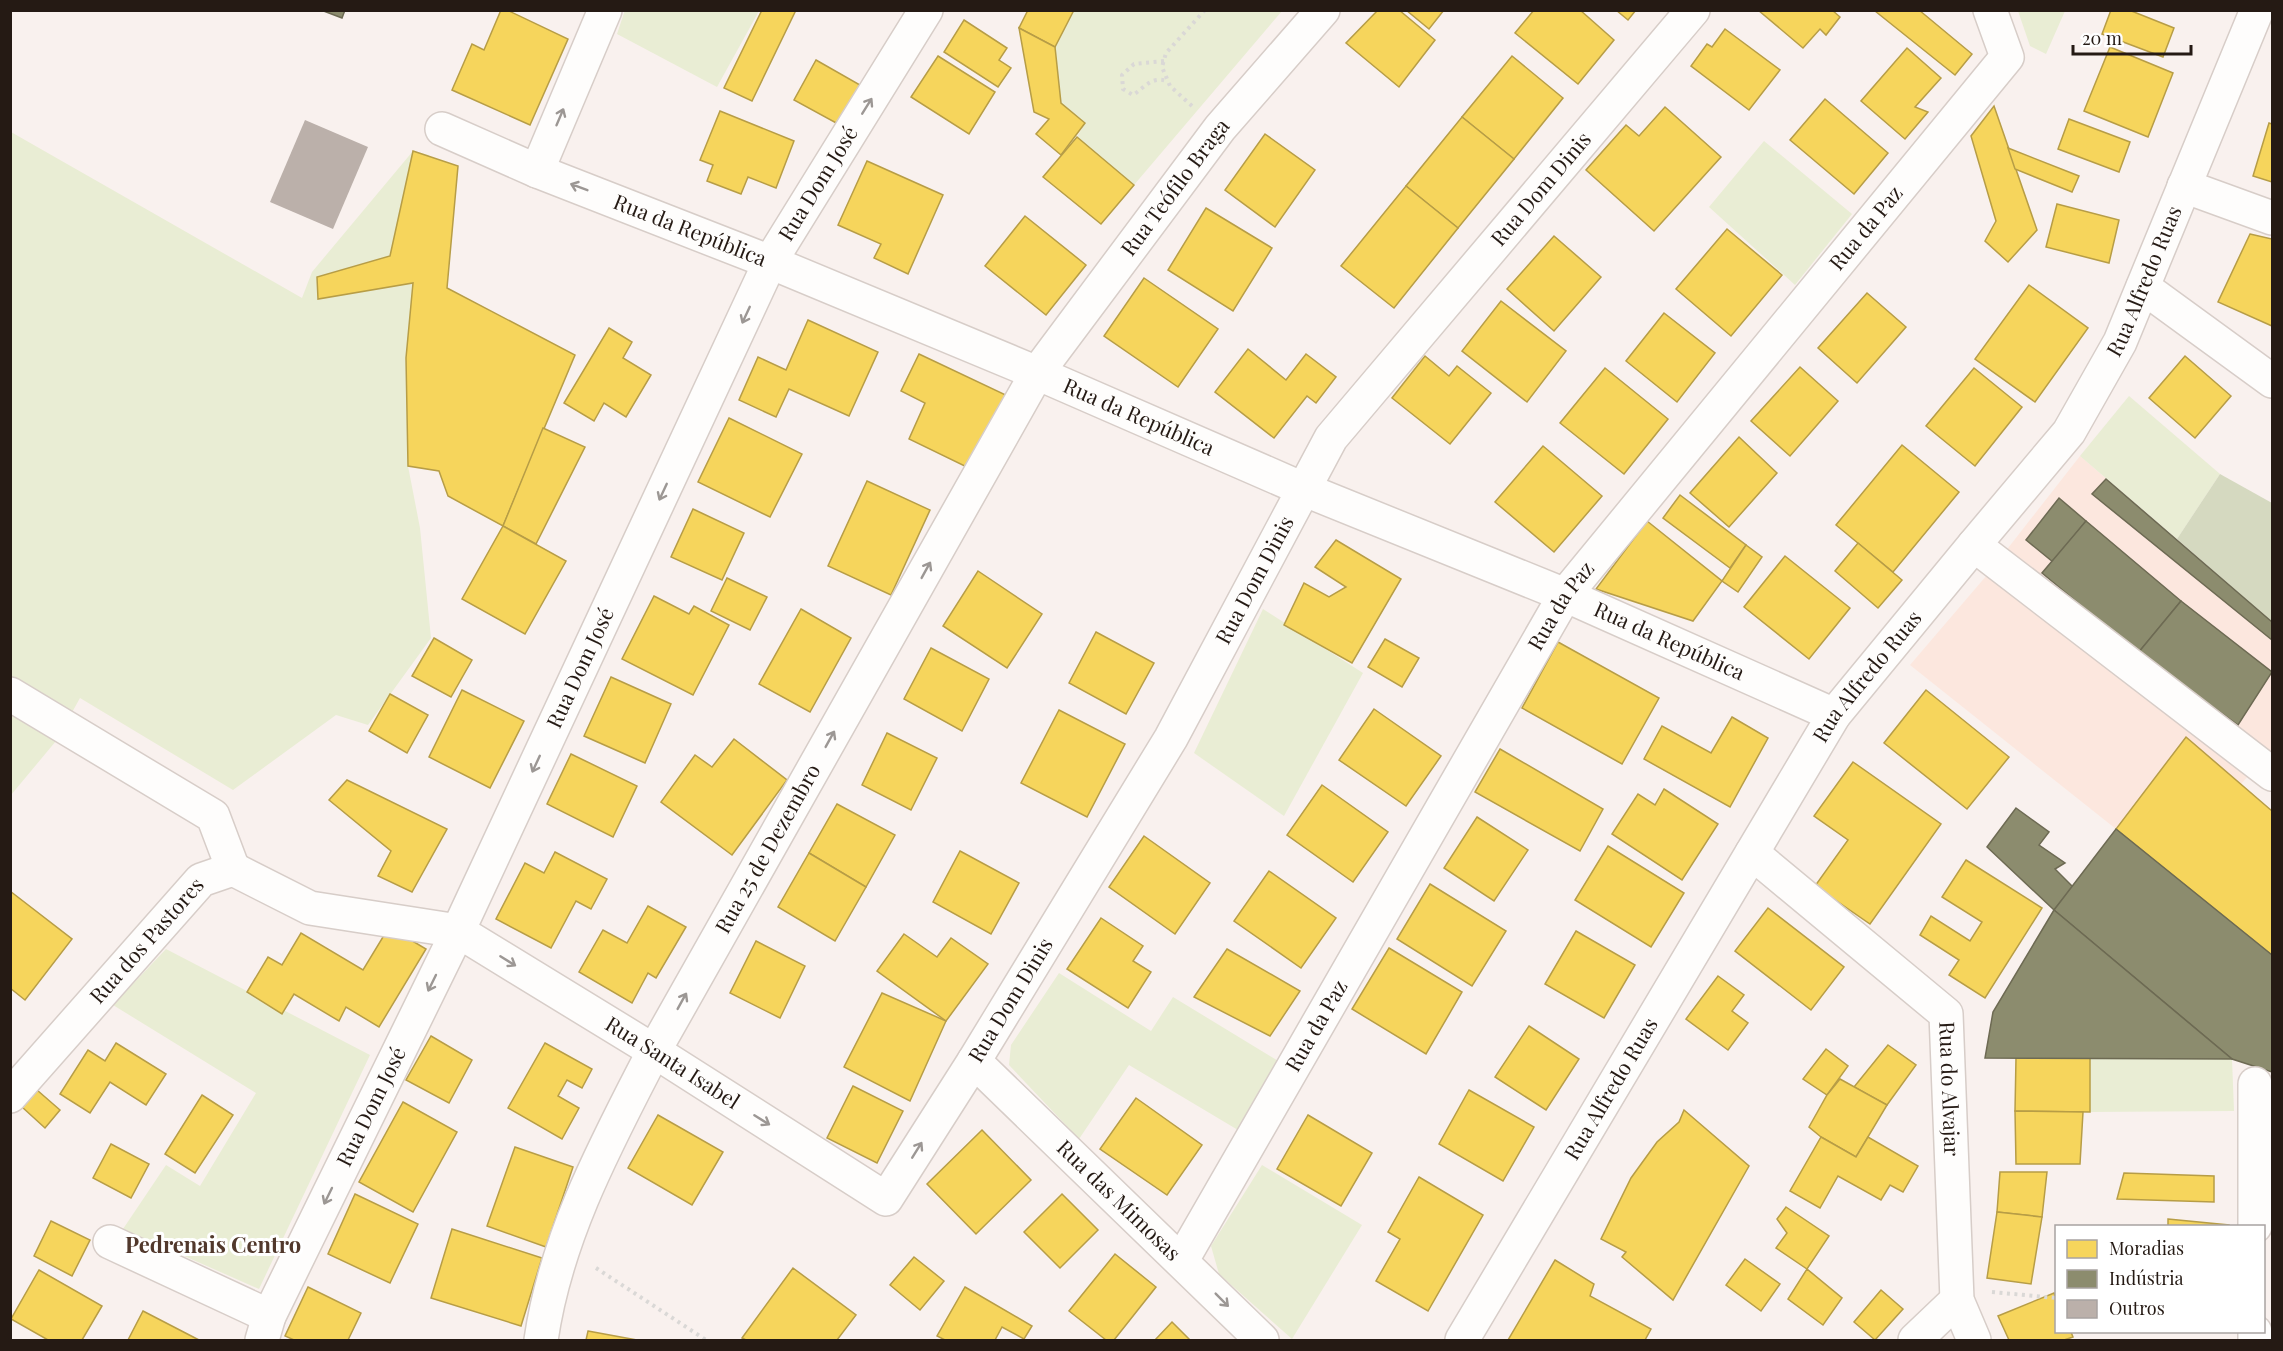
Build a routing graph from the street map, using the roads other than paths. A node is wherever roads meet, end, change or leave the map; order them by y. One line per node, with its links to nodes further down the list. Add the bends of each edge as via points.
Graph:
1 (605, 10): 8 (street, one-way to 1)
2 (926, 10): 11 (street, Rua Dom José, one-way to 2)
3 (1323, 10): 13 (street, Rua Teófilo Braga, via 1220,128)
4 (1693, 10): 15 (street, Rua Dom Dinis, via 1331,438)
5 (1990, 10): 17 (street, Rua da Paz, via 2007,57)
6 (2256, 10): 9 (street, Rua Alfredo Ruas)
7 (442, 129): 8 (street, Rua da República)
8 (537, 171): 11 (street, Rua da República, one-way to 8)
9 (2184, 186): 10 (street); 12 (street, Rua Alfredo Ruas)
10 (2272, 218)
11 (770, 262): 13 (street, Rua da República); 23 (street, Rua Dom José, one-way to 23)
12 (2143, 287): 14 (street); 16 (street, Rua Alfredo Ruas, via 2120,342 2069,432)
13 (1037, 373): 15 (street, Rua da República); 24 (street, Rua 25 de Dezembro, one-way to 13)
14 (2272, 381)
15 (1303, 489): 17 (street, Rua da República); 25 (street, Rua Dom Dinis, via 1255,561 1171,738)
16 (1974, 545): 19 (street, Rua Alfredo Ruas); 20 (street)
17 (1565, 595): 19 (street, Rua da República); 31 (street, Rua da Paz)
18 (10, 694): 22 (street, via 213,816)
19 (1834, 715): 21 (street, Rua Alfredo Ruas)
20 (2272, 774)
21 (1752, 853): 32 (street, Rua do Alvajar, via 1946,1014); 36 (street, Rua Alfredo Ruas)
22 (232, 869): 23 (street, Rua dos Pastores, via 310,908); 27 (street, Rua dos Pastores, via 201,880)
23 (458, 931): 24 (street, Rua Santa Isabel, one-way to 24); 33 (street, Rua Dom José, one-way to 33)
24 (654, 1052): 28 (street, Rua Santa Isabel, one-way to 28); 34 (street, Rua 25 de Dezembro, via 598,1159 563,1245 545,1310)
25 (974, 1061): 28 (street, Rua Dom Dinis, one-way to 25); 31 (street, Rua das Mimosas)
26 (2255, 1084): 29 (street)
27 (10, 1096)
28 (886, 1199)
29 (2255, 1225)
30 (110, 1242): 33 (street)
31 (1182, 1260): 35 (street, Rua das Mimosas, one-way to 35)
32 (1956, 1295): 37 (street); 38 (street, Rua do Alvajar)
33 (266, 1328)
34 (541, 1341)
35 (1263, 1341)
36 (1462, 1341)
37 (1915, 1341)
38 (1974, 1341)

